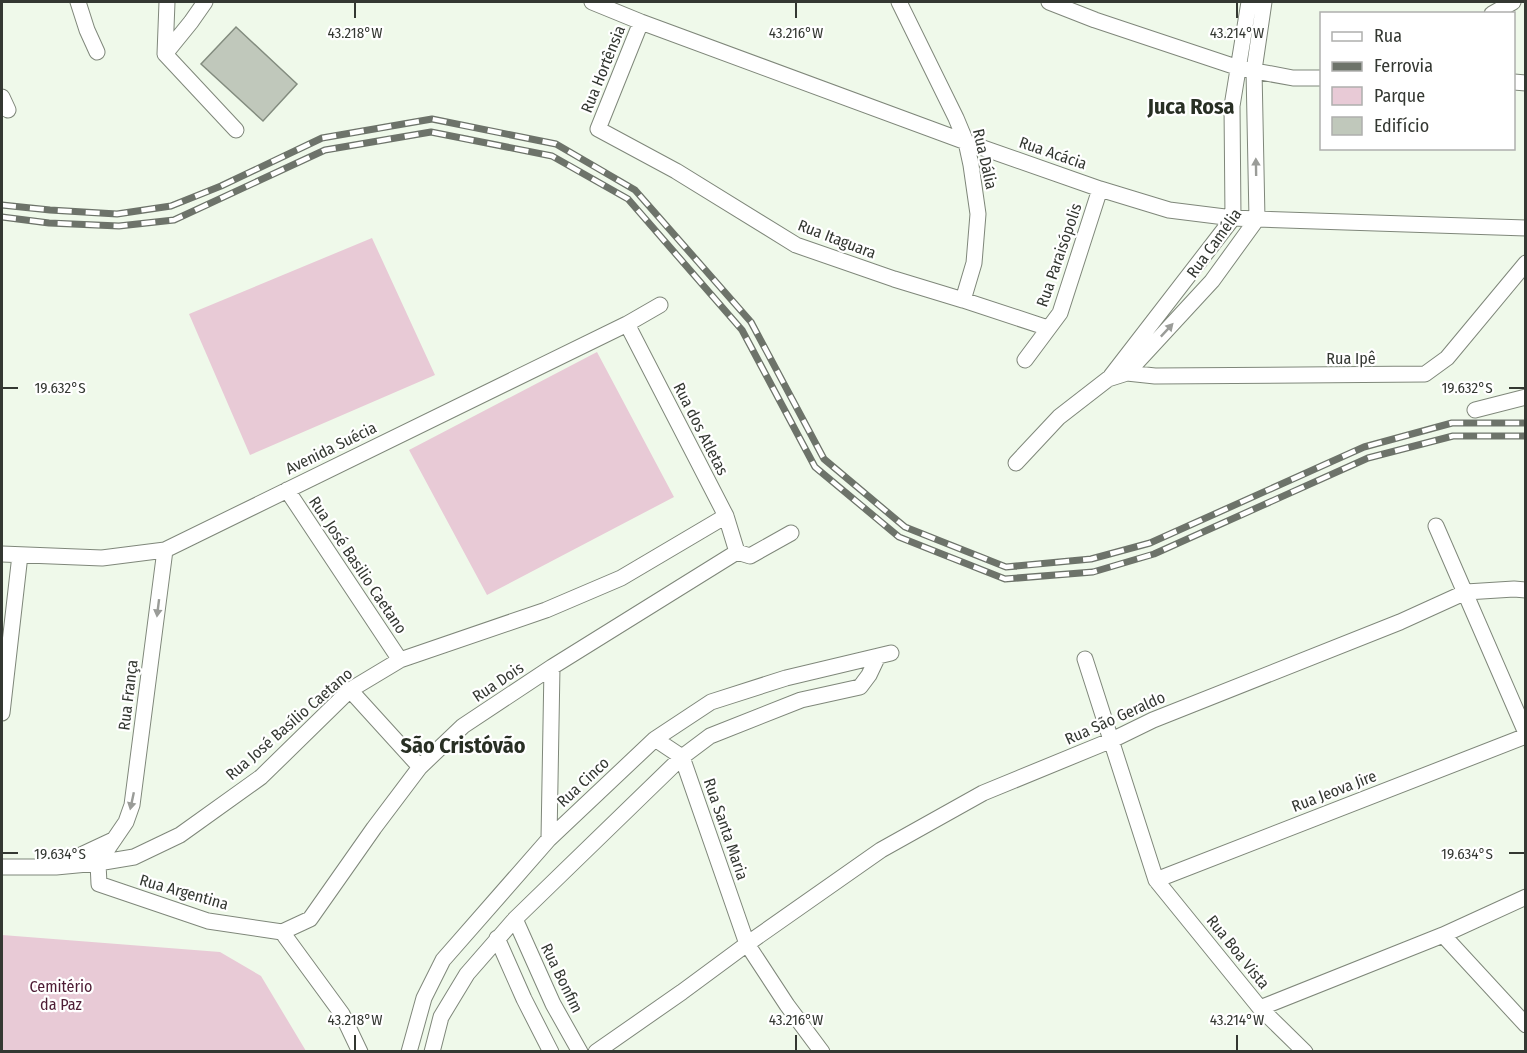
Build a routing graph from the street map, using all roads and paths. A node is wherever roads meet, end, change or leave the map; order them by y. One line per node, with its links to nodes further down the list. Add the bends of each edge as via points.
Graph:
1 (78, 2): 13 (street)
2 (168, 2): 11 (street, via 178,16); 14 (street)
3 (205, 2): 11 (street)
4 (592, 2): 12 (street, Rua Acácia)
5 (898, 2): 19 (street, Rua Dália)
6 (1049, 2): 15 (street)
7 (1249, 2): 15 (street)
8 (1264, 2): 15 (street)
9 (1513, 2): 10 (street)
10 (1496, 12)
11 (192, 22): 14 (street)
12 (641, 22): 17 (street, Rua Hortênsia); 19 (street, Rua Acácia)
13 (97, 52)
14 (165, 54): 18 (street)
15 (1246, 69): 16 (street, via 1293,78); 21 (street, Rua Camélia, via 1232,106); 22 (street, Rua Camélia, one-way to 15)
16 (1320, 78)
17 (598, 129): 25 (street, Rua Itaguara, via 676,171 796,245)
18 (237, 130)
19 (966, 142): 20 (street, Rua Acácia); 25 (street, Rua Dália, via 978,214 974,263)
20 (1101, 189): 21 (street, Rua Acácia, via 1169,210); 28 (street, Rua Paraisópolis, via 1060,313)
21 (1233, 218): 22 (street, Rua Acácia); 30 (street, Rua Camélia)
22 (1257, 219): 23 (street, Rua Acácia); 30 (street, Rua Camélia, one-way to 22, via 1212,281)
23 (1526, 228)
24 (1526, 263): 30 (street, Rua Ipê, via 1447,358 1425,374)
25 (963, 300): 28 (street, Rua Itaguara)
26 (660, 305): 27 (street, Avenida Suécia)
27 (627, 324): 34 (street, Avenida Suécia); 35 (street, Rua dos Atletas)
28 (1048, 328): 29 (street, Rua Paraisópolis)
29 (1026, 360)
30 (1117, 374): 33 (street, via 1059,417)
31 (1526, 397): 32 (street)
32 (1475, 410)
33 (1016, 463)
34 (287, 490): 38 (street, Avenida Suécia); 45 (street, Rua José Basilio Caetano)
35 (726, 516): 39 (street, Rua dos Atletas); 45 (street, Rua José Basílio Caetano, via 621,578 546,610)
36 (1436, 526): 43 (street, Rua Jeova Jire)
37 (791, 533): 39 (street, Rua Dois, via 750,556)
38 (165, 550): 41 (street, Avenida Suécia, via 102,558); 55 (street, Rua França, one-way to 55, via 132,805)
39 (736, 552): 46 (street, Rua Dois)
40 (2, 554): 41 (street, Avenida Suécia)
41 (20, 555): 48 (street)
42 (1526, 590): 43 (street, Rua São Geraldo)
43 (1466, 592): 49 (street, Rua Jeova Jire); 51 (street, Rua São Geraldo)
44 (1085, 659): 51 (street, Rua Boa Vista)
45 (400, 660): 47 (street, Rua José Basílio Caetano)
46 (552, 667): 53 (street, Rua Dois, via 463,726); 54 (street)
47 (350, 690): 53 (street); 56 (street, Rua José Basílio Caetano, via 261,777 180,835 134,857)
48 (2, 713)
49 (1526, 734): 59 (street, Rua Jeova Jire)
50 (655, 739): 52 (street); 52 (street, Rua Cinco, via 711,702 786,678 885,654 860,687 780,708 710,736); 54 (street, Rua Cinco)
51 (1112, 740): 59 (street, Rua Boa Vista); 65 (street, Rua São Geraldo, via 983,793 881,850)
52 (682, 757): 61 (street, Rua Cinco); 65 (street, Rua Santa Maria)
53 (420, 767): 62 (street, Rua Dois, via 310,919)
54 (549, 839): 69 (street, Rua Cinco, via 443,960 424,998)
55 (113, 840): 56 (street, Rua França); 58 (street)
56 (98, 863): 58 (street, Rua José Basílio Caetano); 62 (street, Rua Argentina, via 99,884 208,921)
57 (2, 867): 58 (street, Rua José Basílio Caetano)
58 (56, 867)
59 (1156, 880): 66 (street, Rua Boa Vista)
60 (1526, 897): 63 (street)
61 (515, 919): 64 (street, Rua Cinco); 72 (street, Rua Bonfim, via 553,1004)
62 (282, 932): 68 (street, via 342,1014)
63 (1443, 935): 66 (street, Rua Boa Vista); 67 (street)
64 (496, 938): 70 (street, Rua Cinco, via 466,974 446,1008); 71 (street)
65 (747, 944): 73 (street); 74 (street, Rua Santa Maria)
66 (1260, 1008): 75 (street)
67 (1526, 1025)
68 (360, 1052)
69 (409, 1052)
70 (432, 1052)
71 (551, 1052)
72 (580, 1052)
73 (596, 1052)
74 (822, 1052)
75 (1305, 1052)

